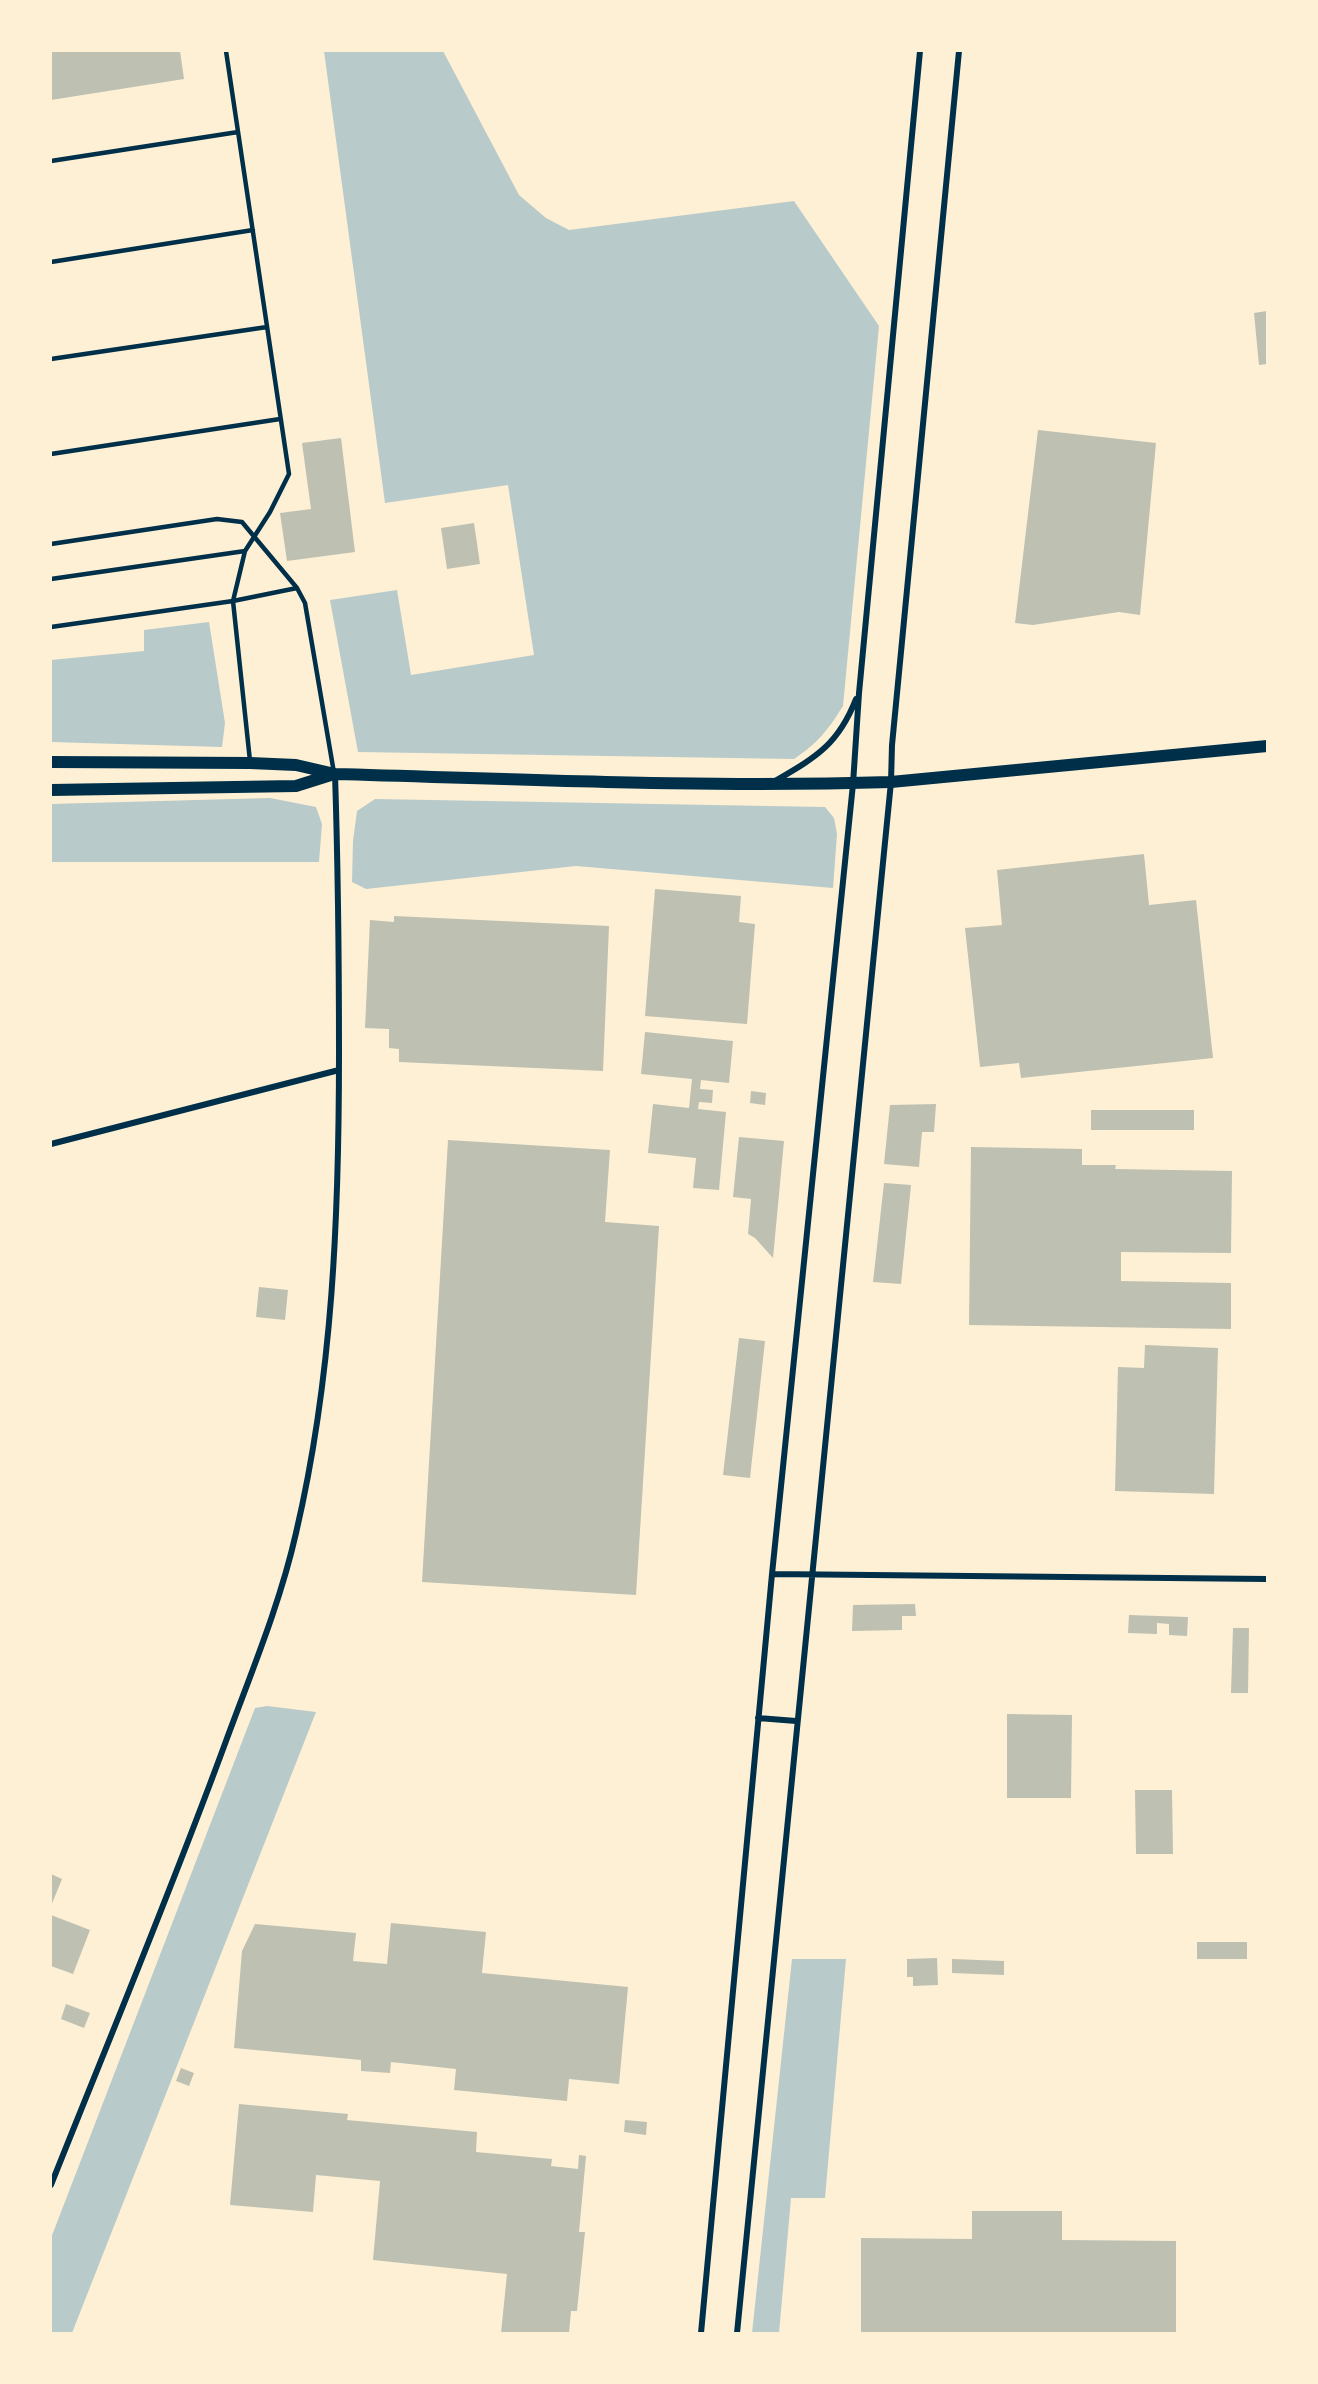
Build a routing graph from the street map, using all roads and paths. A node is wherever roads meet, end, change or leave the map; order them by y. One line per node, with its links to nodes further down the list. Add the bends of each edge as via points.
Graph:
1 (226, 51): 4 (lane)
2 (920, 51): 19 (street)
3 (959, 51): 25 (street)
4 (238, 132): 5 (lane); 6 (lane)
5 (51, 161)
6 (253, 230): 7 (lane); 8 (lane)
7 (51, 262)
8 (267, 327): 9 (lane); 10 (lane)
9 (51, 359)
10 (280, 419): 11 (lane); 12 (lane, via 289,474)
11 (51, 454)
12 (254, 534): 13 (lane, via 242,522 217,519); 14 (lane); 16 (lane)
13 (51, 544)
14 (244, 551): 15 (lane); 17 (lane)
15 (51, 579)
16 (297, 588): 17 (lane); 23 (lane, via 304,603)
17 (233, 601): 18 (lane); 22 (lane)
18 (51, 627)
19 (859, 693): 24 (street, via 836,737 806,763); 26 (street)
20 (1267, 746): 25 (main road)
21 (51, 762): 22 (main road)
22 (250, 763): 23 (main road, via 296,765)
23 (335, 774): 24 (main road); 27 (main road, via 296,786); 28 (street)
24 (770, 783): 26 (main road)
25 (891, 783): 26 (main road); 31 (street)
26 (853, 784): 30 (street)
27 (51, 790)
28 (339, 1071): 29 (street); 35 (street, via 331,1317 317,1435 296,1536 277,1600 187,1846)
29 (51, 1143)
30 (772, 1574): 31 (street); 33 (street)
31 (811, 1575): 32 (street); 34 (street)
32 (1267, 1579)
33 (758, 1718): 34 (street); 36 (street)
34 (796, 1721): 37 (street)
35 (51, 2185)
36 (701, 2333)
37 (737, 2333)

